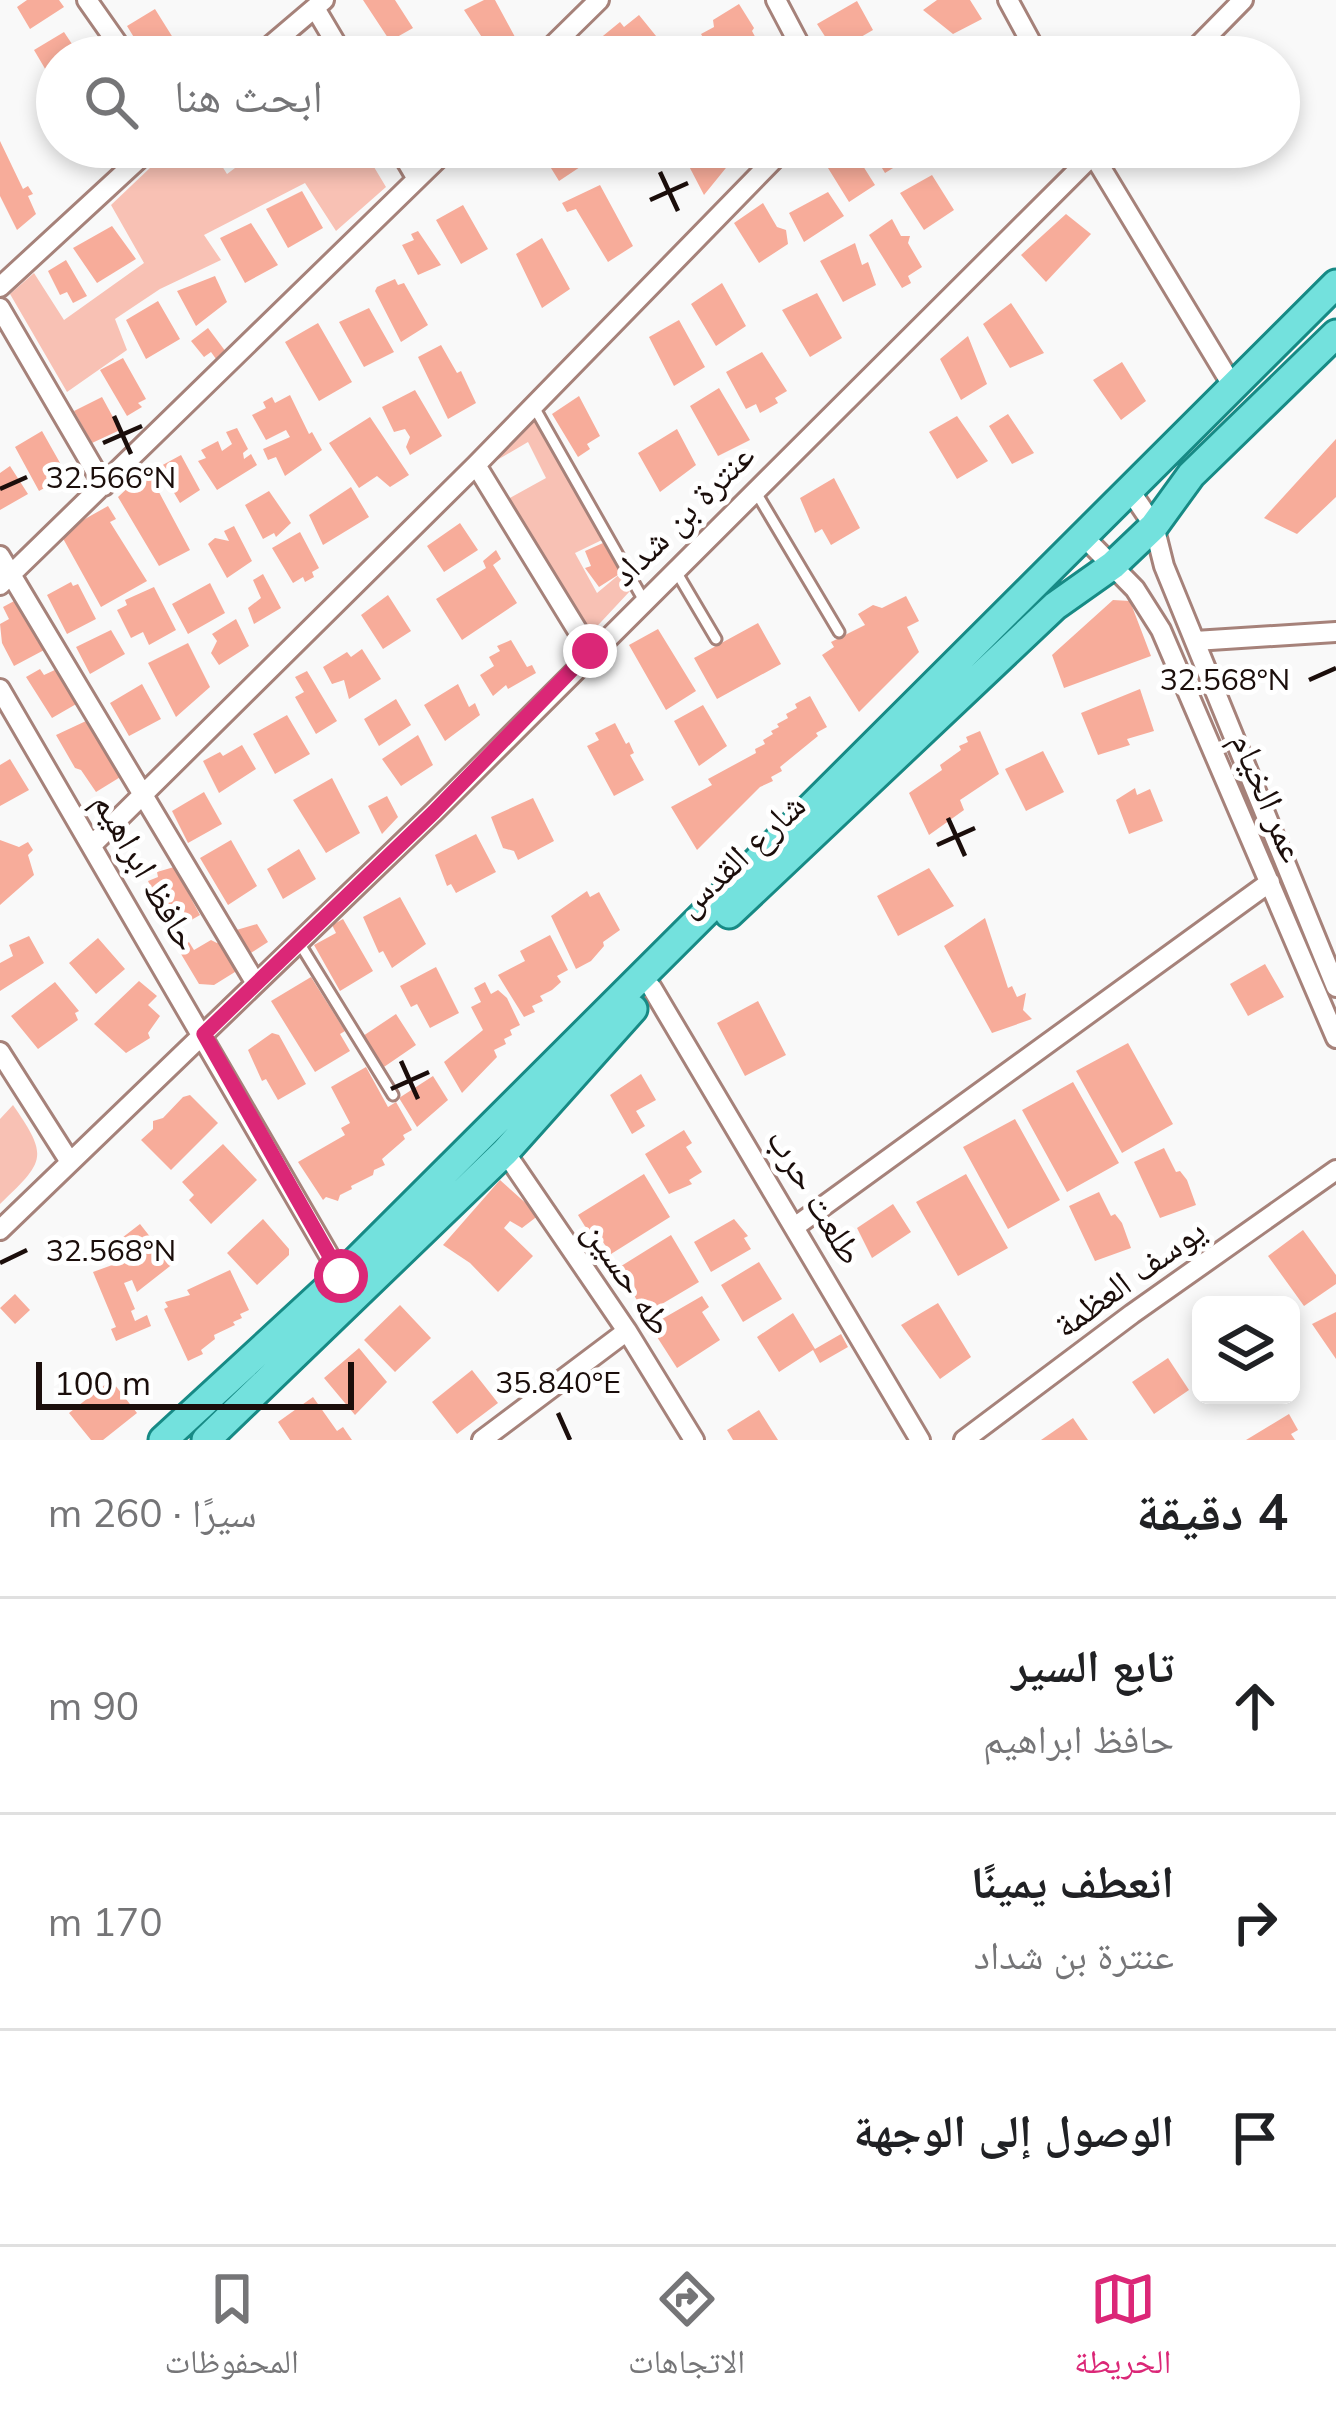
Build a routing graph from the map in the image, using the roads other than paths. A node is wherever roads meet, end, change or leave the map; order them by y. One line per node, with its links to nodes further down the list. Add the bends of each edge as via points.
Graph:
1 (87, 0): 7 (street)
2 (599, 0): 10 (street)
3 (776, 0): 11 (street)
4 (1007, 0): 12 (street)
5 (1236, 2): 13 (street)
6 (319, 4): 8 (street); 9 (street)
7 (113, 36)
8 (282, 36)
9 (334, 36)
10 (563, 36)
11 (795, 36)
12 (1027, 36)
13 (1206, 36)
14 (129, 168): 22 (street)
15 (410, 168): 20 (street)
16 (428, 168): 20 (street)
17 (766, 168): 26 (street)
18 (1076, 168): 29 (street, عنترة بن شداد)
19 (1105, 168): 25 (street)
20 (417, 179): 28 (street)
21 (1336, 284): 25 (main road)
22 (0, 287)
23 (0, 308): 28 (street)
24 (1336, 334): 31 (main road, شارع القدس, via 1191,475)
25 (1232, 385): 30 (main road)
26 (533, 407): 27 (street); 36 (lane)
27 (476, 465): 41 (street); 43 (street)
28 (104, 486): 35 (street)
29 (754, 489): 34 (street, عنترة بن شداد); 37 (lane)
30 (1129, 489): 31 (street, عمر الخيام); 32 (main road)
31 (1154, 526): 33 (main road, شارع القدس); 40 (street, عمر الخيام)
32 (1083, 536): 33 (street, عمر الخيام); 60 (main road)
33 (1113, 565): 45 (street, عمر الخيام, via 1161,630); 50 (main road, شارع القدس, via 1055,606)
34 (674, 569): 36 (street, عنترة بن شداد); 39 (lane)
35 (3, 571): 43 (street)
36 (643, 599): 41 (street, عنترة بن شداد)
37 (839, 632)
38 (1336, 632): 40 (street)
39 (716, 639)
40 (1195, 641): 47 (street, عمر الخيام)
41 (590, 651): 46 (street, عنترة بن شداد)
42 (0, 689): 44 (street, حافظ ابراهيم)
43 (143, 794): 44 (street); 48 (street)
44 (93, 844): 51 (street, حافظ ابراهيم)
45 (1270, 883): 47 (street, عمر الخيام); 58 (street)
46 (298, 941): 48 (street, عنترة بن شداد); 54 (lane)
47 (1322, 960): 49 (street, عمر الخيام); 52 (street, عمر الخيام)
48 (255, 982): 51 (street, عنترة بن شداد)
49 (1336, 987)
50 (652, 988): 55 (main road, شارع القدس); 58 (street, طلعت حرب)
51 (204, 1034): 56 (street, عنترة بن شداد); 60 (street, حافظ ابراهيم)
52 (1336, 1038)
53 (0, 1052): 56 (street)
54 (393, 1095)
55 (505, 1152): 61 (street, طه حسين); 63 (main road, شارع القدس)
56 (70, 1162): 59 (street, عنترة بن شداد)
57 (1336, 1170): 67 (street, يوسف العظمة)
58 (796, 1226): 66 (street, طلعت حرب)
59 (0, 1230)
60 (341, 1276): 62 (main road)
61 (627, 1331): 64 (street); 65 (street, طه حسين)
62 (164, 1440)
63 (206, 1440)
64 (482, 1440)
65 (694, 1440)
66 (920, 1440)
67 (964, 1440)

